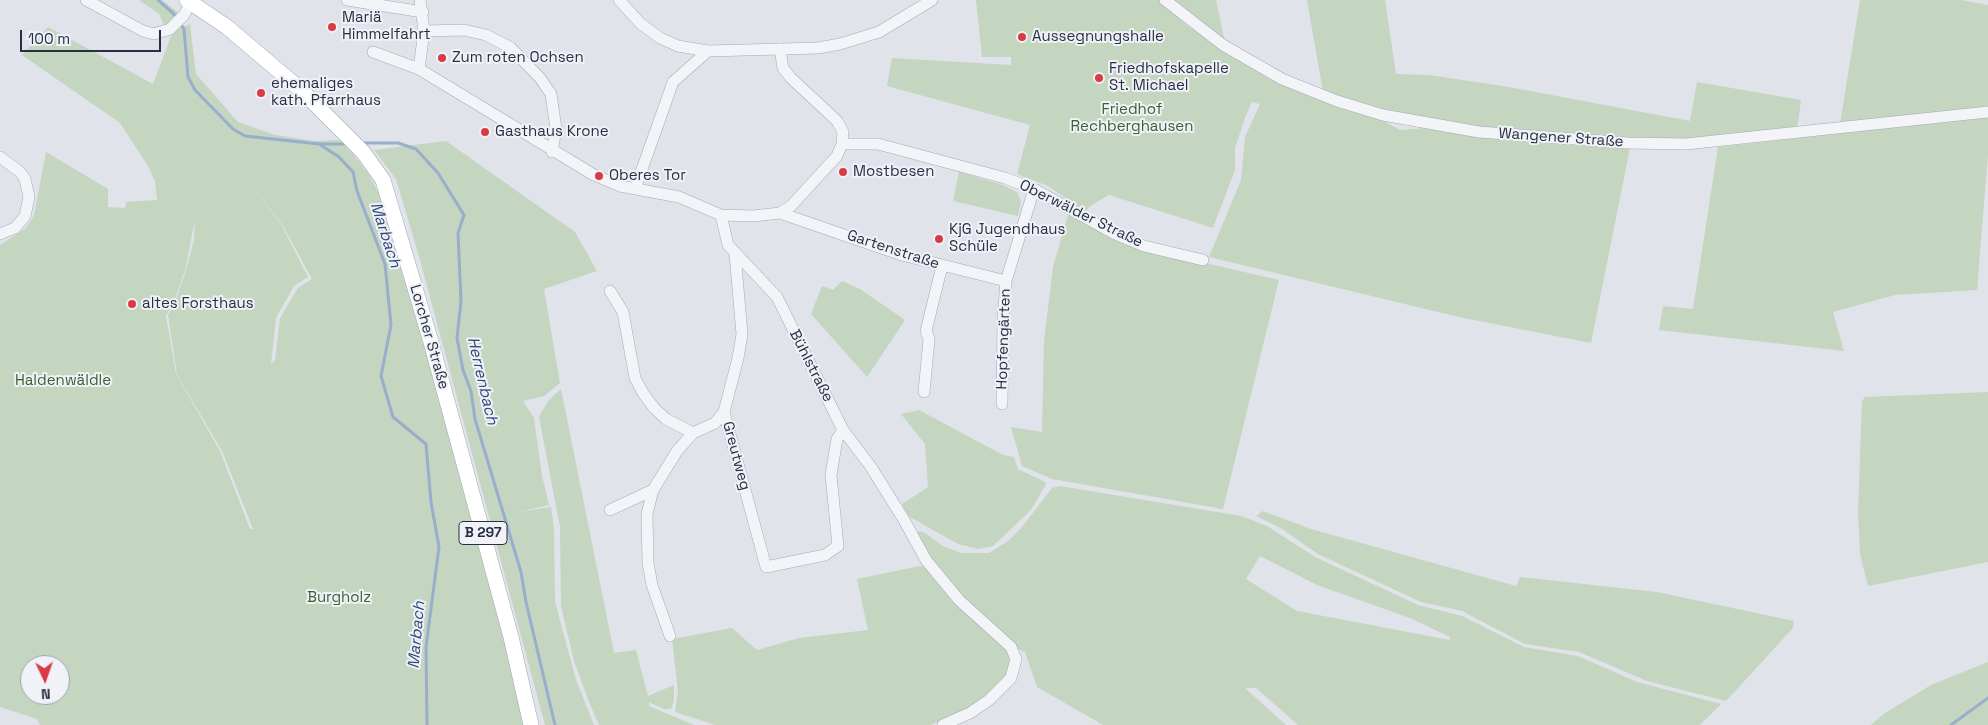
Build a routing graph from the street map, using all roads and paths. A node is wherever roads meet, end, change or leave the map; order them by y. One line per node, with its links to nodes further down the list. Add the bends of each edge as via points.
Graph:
1 (86, 0): 7 (street, via 154,34 170,28)
2 (347, 0): 8 (street)
3 (420, 0): 8 (street)
4 (619, 0): 11 (street, via 641,24 660,38 678,46)
5 (932, 0): 10 (street, via 900,21 861,39 818,48)
6 (1165, 0): 14 (street, Wangener Straße, via 1222,45 1282,79 1383,115 1478,132 1686,144)
7 (187, 6): 36 (main road, Lorcher Straße / B 297, via 228,27 258,51 352,140 383,180 508,628)
8 (423, 12): 9 (street)
9 (424, 31): 13 (street); 16 (street, via 464,30 486,35 511,48 551,94 556,129)
10 (780, 49): 11 (street); 15 (street, via 783,68 836,121 842,132)
11 (708, 50): 18 (street, via 673,82)
12 (374, 52): 13 (street)
13 (419, 69): 16 (street)
14 (1988, 112)
15 (842, 144): 19 (street, Oberwälder Straße, via 878,144 1005,178); 20 (street, via 837,156 814,182)
16 (552, 152): 18 (street, via 594,175)
17 (0, 157): 22 (street, via 20,172 29,197 25,216 15,228)
18 (634, 189): 21 (street, via 679,198)
19 (1034, 189): 24 (street, Oberwälder Straße, via 1115,234 1144,246); 26 (street, Hopfengärten)
20 (780, 213): 21 (street); 25 (street, Gartenstraße)
21 (721, 215): 23 (street, Bühlstraße, via 728,245)
22 (0, 234)
23 (735, 254): 30 (street, Greutweg, via 742,334); 31 (street, Bühlstraße, via 777,297)
24 (1203, 260)
25 (942, 266): 26 (street, Gartenstraße); 28 (street, via 926,331 929,339)
26 (1006, 281): 29 (street, Hopfengärten)
27 (610, 292): 32 (street, via 624,312 635,378 643,393 666,419)
28 (924, 392)
29 (1002, 404)
30 (724, 412): 31 (street, Greutweg, via 766,567 825,555 838,546 831,475 837,439); 32 (street, via 715,423)
31 (843, 430): 37 (street, Bühlstraße, via 871,467 940,580 1011,647 1016,659 1011,678 989,700 970,713)
32 (693, 433): 33 (street, via 677,451)
33 (653, 490): 34 (street); 35 (street, via 647,514 648,563 652,585)
34 (610, 510)
35 (670, 636)
36 (531, 725)
37 (942, 725)

